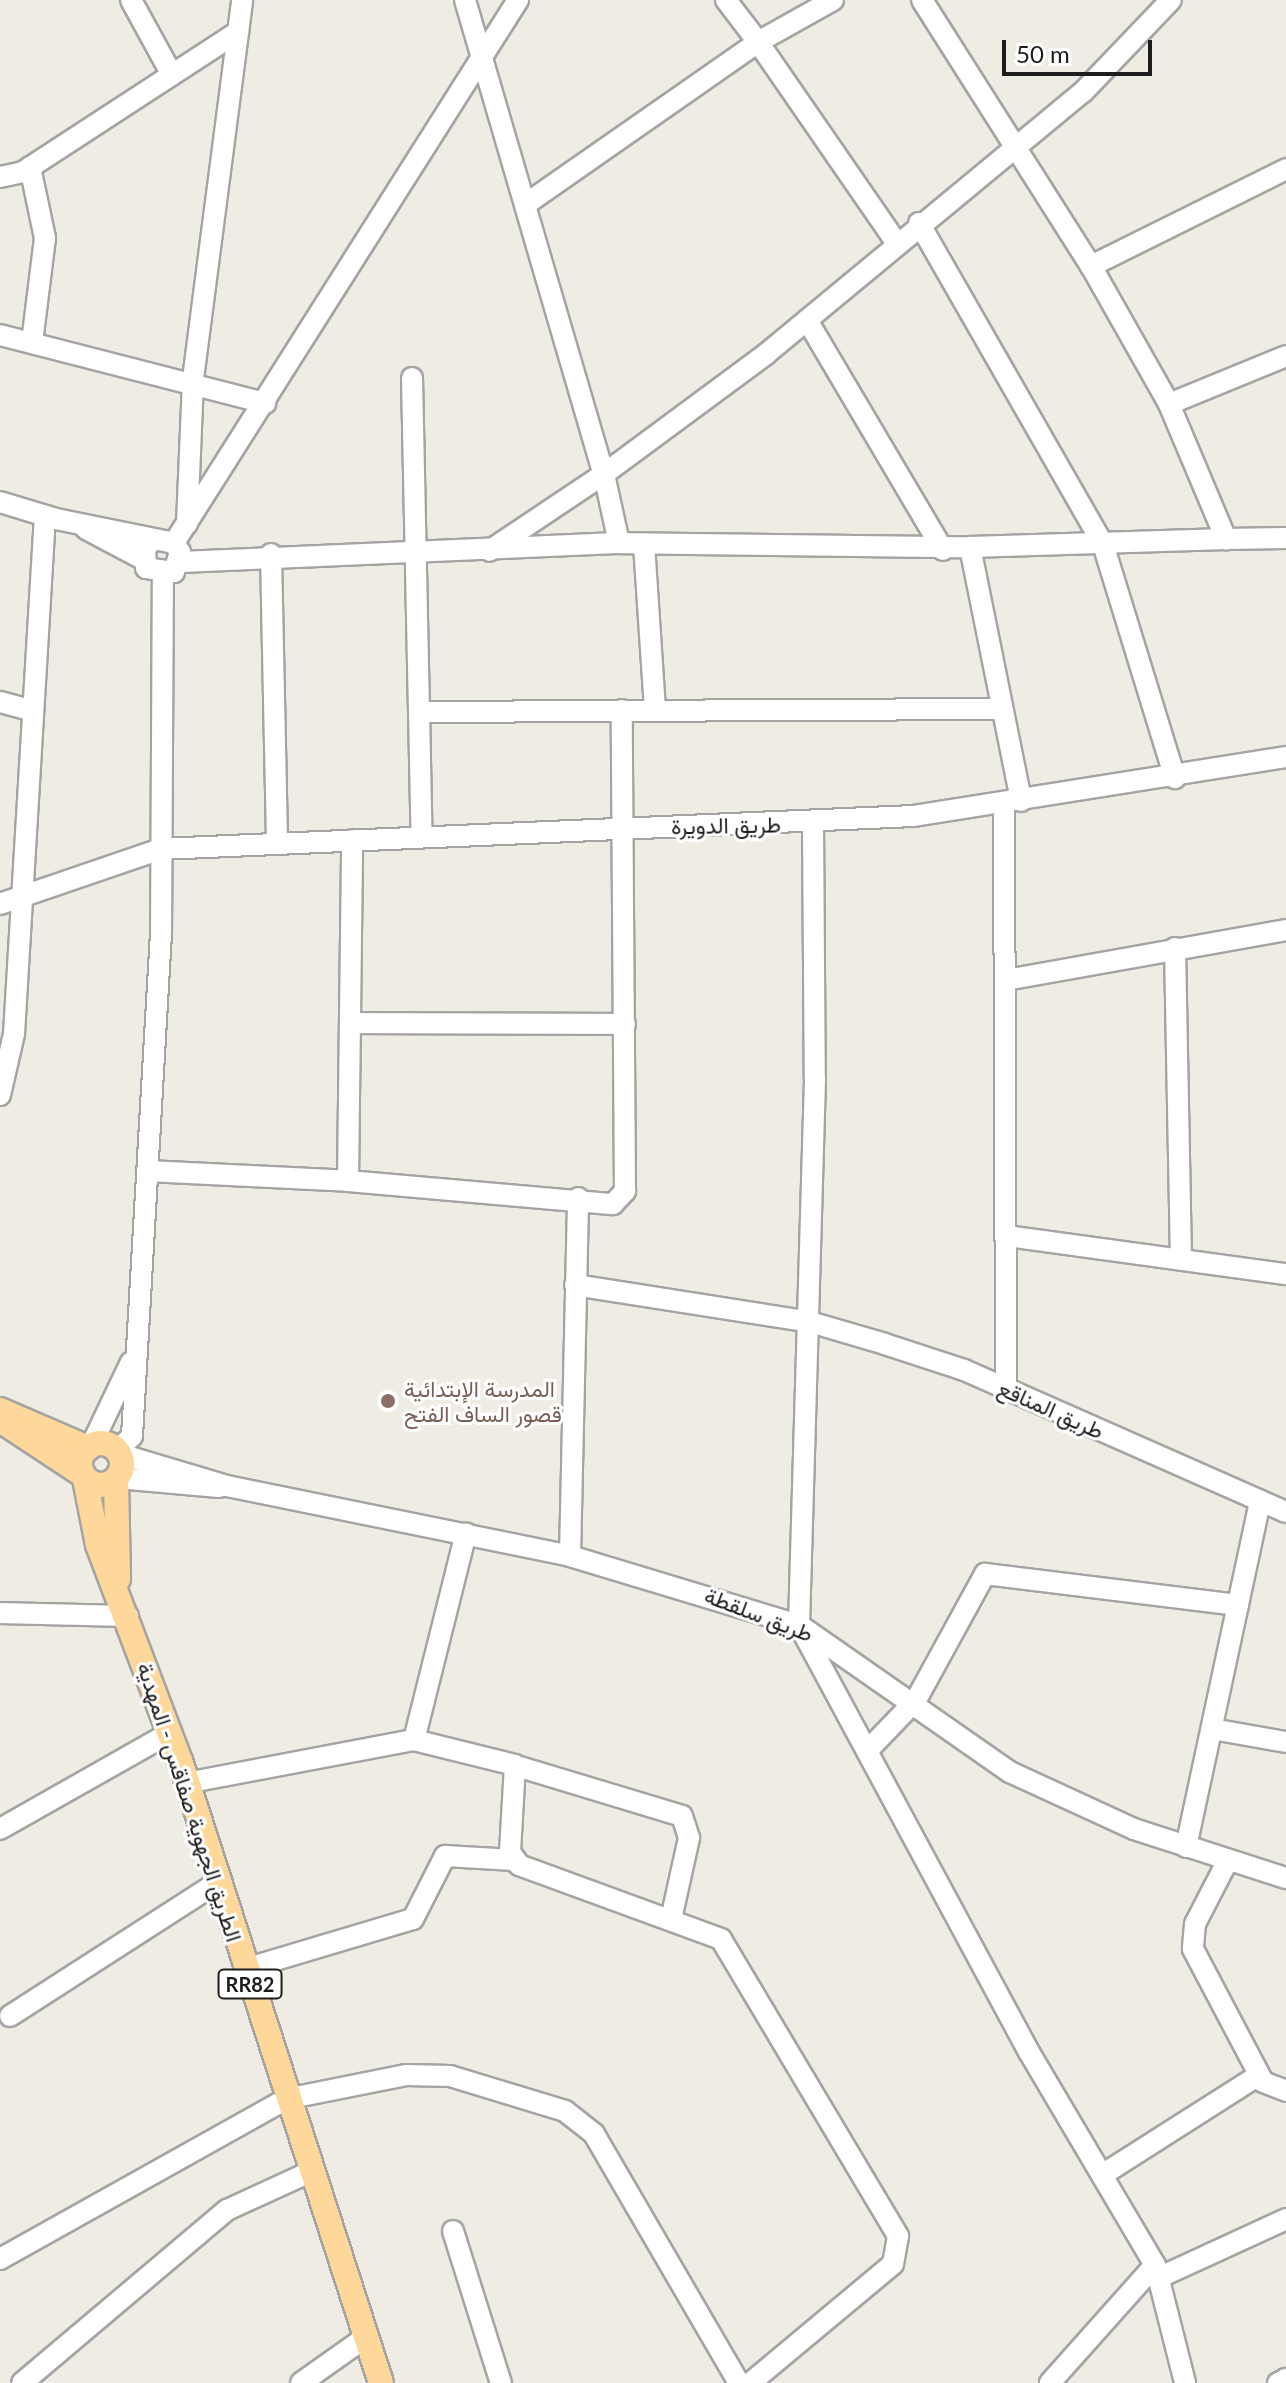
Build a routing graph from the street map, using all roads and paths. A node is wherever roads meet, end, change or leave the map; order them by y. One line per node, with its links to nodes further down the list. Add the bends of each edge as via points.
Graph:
1 (131, 0): 12 (street)
2 (242, 0): 9 (street)
3 (465, 0): 11 (street)
4 (518, 0): 11 (street)
5 (726, 0): 10 (street)
6 (833, 0): 10 (street)
7 (922, 0): 13 (street)
8 (1171, 0): 13 (street, via 1114,65)
9 (238, 32): 12 (street); 26 (street)
10 (758, 42): 17 (street); 19 (street)
11 (482, 55): 17 (street); 27 (street)
12 (172, 75): 14 (street)
13 (1013, 143): 18 (street); 20 (street)
14 (30, 167): 16 (street); 23 (street, via 45,238)
15 (1286, 169): 20 (street)
16 (0, 177)
17 (526, 204): 29 (street)
18 (919, 223): 19 (street); 37 (street)
19 (896, 242): 21 (street)
20 (1091, 266): 28 (street)
21 (807, 320): 29 (street); 40 (street)
22 (0, 335): 23 (street)
23 (32, 342): 26 (street)
24 (1286, 356): 28 (street)
25 (412, 378): 42 (street)
26 (193, 379): 27 (street); 32 (street)
27 (265, 403): 32 (street)
28 (1169, 404): 34 (street)
29 (604, 474): 35 (street); 41 (street)
30 (0, 502): 31 (street)
31 (51, 517): 39 (street); 44 (street); 49 (street)
32 (187, 524): 39 (street)
33 (1286, 538): 34 (street)
34 (1226, 539): 37 (street)
35 (619, 543): 36 (street); 41 (street)
36 (644, 544): 40 (street); 47 (street)
37 (1103, 544): 38 (street); 53 (street)
38 (970, 547): 40 (street); 48 (street)
39 (169, 548): 43 (street); 44 (street); 45 (street)
40 (943, 550)
41 (489, 551): 42 (street)
42 (415, 552): 43 (street); 51 (street)
43 (271, 554): 59 (street)
44 (143, 559): 45 (street)
45 (163, 576): 60 (street)
46 (0, 702): 49 (street)
47 (655, 709): 48 (street); 50 (street)
48 (1000, 709): 54 (street)
49 (30, 710): 61 (street)
50 (622, 710): 51 (street); 56 (street)
51 (419, 712): 57 (street)
52 (1286, 757): 53 (street, طريق الدويرة)
53 (1175, 778): 54 (street, طريق الدويرة)
54 (1012, 803): 55 (street, طريق الدويرة); 65 (street)
55 (813, 823): 56 (street, طريق الدويرة); 76 (street)
56 (625, 828): 57 (street, طريق الدويرة); 67 (street)
57 (422, 837): 58 (street, طريق الدويرة)
58 (352, 840): 59 (street, طريق الدويرة); 66 (street)
59 (277, 843): 60 (street, طريق الدويرة)
60 (161, 849): 61 (street, طريق الدويرة); 69 (street)
61 (24, 895): 62 (street, طريق الدويرة); 68 (street, via 14,1034)
62 (0, 904)
63 (1286, 930): 64 (street)
64 (1175, 948): 65 (street); 73 (street)
65 (1006, 980): 72 (street)
66 (350, 1023): 67 (street); 70 (street)
67 (625, 1024): 71 (street, via 625,1191 613,1204)
68 (0, 1095)
69 (147, 1171): 70 (street); 77 (street)
70 (348, 1181): 71 (street)
71 (578, 1198): 75 (street)
72 (1007, 1236): 73 (street); 78 (street)
73 (1181, 1260): 74 (street)
74 (1286, 1274)
75 (575, 1285): 76 (street, طريق المناقع); 87 (street)
76 (810, 1322): 78 (street, طريق المناقع); 92 (street)
77 (134, 1355): 81 (street); 82 (street, via 132,1436)
78 (1006, 1389): 84 (street, طريق المناقع)
79 (0, 1410): 81 (main road)
80 (0, 1420): 83 (main road)
81 (89, 1447): 82 (main road); 83 (main road, الطريق الجهوية صفاقس - المهدية / RR82)
82 (118, 1466): 83 (main road, via 100,1486); 86 (street, طريق سلقطة, via 186,1490 227,1486); 88 (main road, الطريق الجهوية صفاقس - المهدية / RR82)
83 (83, 1476): 88 (main road, الطريق الجهوية صفاقس - المهدية / RR82, via 98,1545)
84 (1260, 1501): 85 (street, طريق المناقع); 89 (street)
85 (1286, 1512)
86 (466, 1533): 87 (street, طريق سلقطة); 96 (street)
87 (570, 1556): 92 (street, طريق سلقطة)
88 (118, 1585): 91 (main road, الطريق الجهوية صفاقس - المهدية / RR82)
89 (1238, 1605): 93 (street, via 985,1574); 94 (street)
90 (0, 1613): 91 (street)
91 (128, 1616): 95 (main road, الطريق الجهوية صفاقس - المهدية / RR82)
92 (799, 1625): 93 (street, طريق سلقطة); 98 (street)
93 (916, 1700): 98 (street); 102 (street, طريق سلقطة, via 1010,1772)
94 (1212, 1729): 97 (street); 102 (street)
95 (170, 1733): 100 (main road, الطريق الجهوية صفاقس - المهدية / RR82); 101 (street)
96 (414, 1740): 99 (street); 100 (street)
97 (1286, 1742)
98 (867, 1751): 114 (street)
99 (520, 1767): 103 (street); 107 (street, via 682,1816 689,1838)
100 (186, 1783): 106 (main road, الطريق الجهوية صفاقس - المهدية / RR82)
101 (0, 1829)
102 (1186, 1847): 104 (street, طريق سلقطة)
103 (514, 1860): 107 (street); 108 (street, via 445,1856 413,1919)
104 (1228, 1860): 105 (street, طريق سلقطة); 110 (street, via 1191,1939)
105 (1286, 1878)
106 (218, 1882): 108 (main road, الطريق الجهوية صفاقس - المهدية / RR82); 109 (street)
107 (671, 1919): 126 (street, via 726,1945 898,2236 893,2264)
108 (245, 1969): 112 (main road, الطريق الجهوية صفاقس - المهدية / RR82)
109 (10, 2016)
110 (1259, 2075): 111 (street); 114 (street)
111 (1286, 2091)
112 (286, 2099): 113 (main road, الطريق الجهوية صفاقس - المهدية / RR82); 117 (street); 125 (street, via 406,2075 450,2076 565,2111 594,2134)
113 (308, 2173): 119 (main road, الطريق الجهوية صفاقس - المهدية / RR82); 121 (street, via 227,2210)
114 (1102, 2175): 118 (street)
115 (1286, 2219): 118 (street)
116 (453, 2231): 124 (street)
117 (1, 2257)
118 (1157, 2271): 127 (street); 128 (street)
119 (366, 2337): 122 (street); 123 (main road, الطريق الجهوية صفاقس - المهدية / RR82)
120 (1286, 2379): 129 (street)
121 (22, 2383)
122 (301, 2383)
123 (381, 2383)
124 (501, 2383)
125 (739, 2383)
126 (750, 2383)
127 (1050, 2383)
128 (1185, 2383)
129 (1278, 2383)

